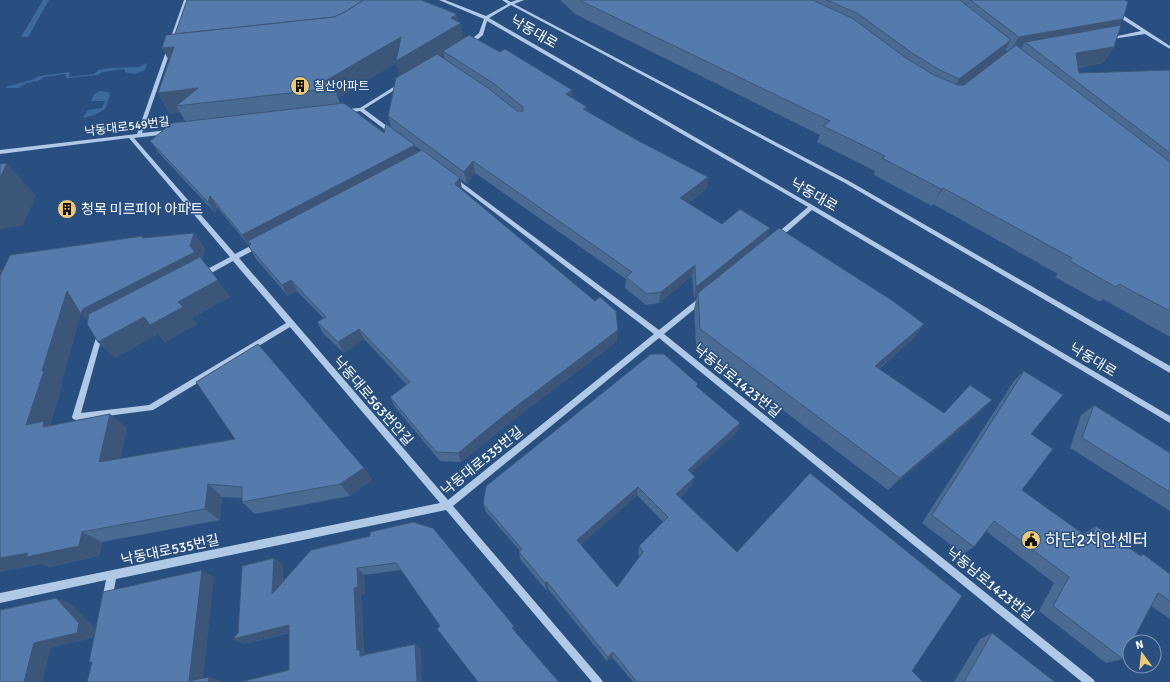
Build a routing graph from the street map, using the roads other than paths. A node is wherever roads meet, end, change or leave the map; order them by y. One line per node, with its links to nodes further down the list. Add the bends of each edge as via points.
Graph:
1 (186, 0): 14 (street)
2 (441, 0): 7 (street, 낙동대로)
3 (504, 0): 5 (street, 낙동대로)
4 (522, 0): 5 (street)
5 (512, 3): 7 (street); 33 (street, 낙동대로, via 847,182)
6 (1108, 8): 8 (street)
7 (486, 18): 11 (street, via 481,34); 24 (street, 낙동대로)
8 (1146, 32): 9 (street); 10 (street)
9 (1099, 40)
10 (1167, 44): 12 (street)
11 (466, 46)
12 (1170, 48)
13 (174, 52): 14 (street)
14 (167, 53): 19 (street)
15 (407, 81): 16 (street)
16 (362, 109): 17 (street); 21 (street)
17 (338, 112)
18 (174, 131): 19 (street, 낙동대로549번길)
19 (139, 135): 20 (street, 낙동대로549번길)
20 (130, 136): 22 (street, 낙동대로549번길); 27 (street, 낙동대로563번안길)
21 (402, 140)
22 (0, 152)
23 (444, 172): 32 (street, 낙동남로1423번길)
24 (812, 207): 26 (street); 34 (street, 낙동대로)
25 (267, 241): 27 (street)
26 (769, 244)
27 (233, 259): 28 (street); 30 (street, 낙동대로563번안길)
28 (192, 281)
29 (708, 294): 32 (street, 낙동대로535번길)
30 (290, 324): 31 (street, via 150,408 76,418); 35 (street, 낙동대로563번안길)
31 (102, 328)
32 (659, 334): 35 (street, 낙동대로535번길); 40 (street, 낙동남로1423번길)
33 (1170, 370)
34 (1170, 420)
35 (447, 506): 36 (street, 낙동대로535번길); 39 (street, 낙동대로563번안길)
36 (112, 575): 37 (street, 낙동대로535번길); 38 (street)
37 (0, 598)
38 (104, 613)
39 (598, 682)
40 (1090, 682)

